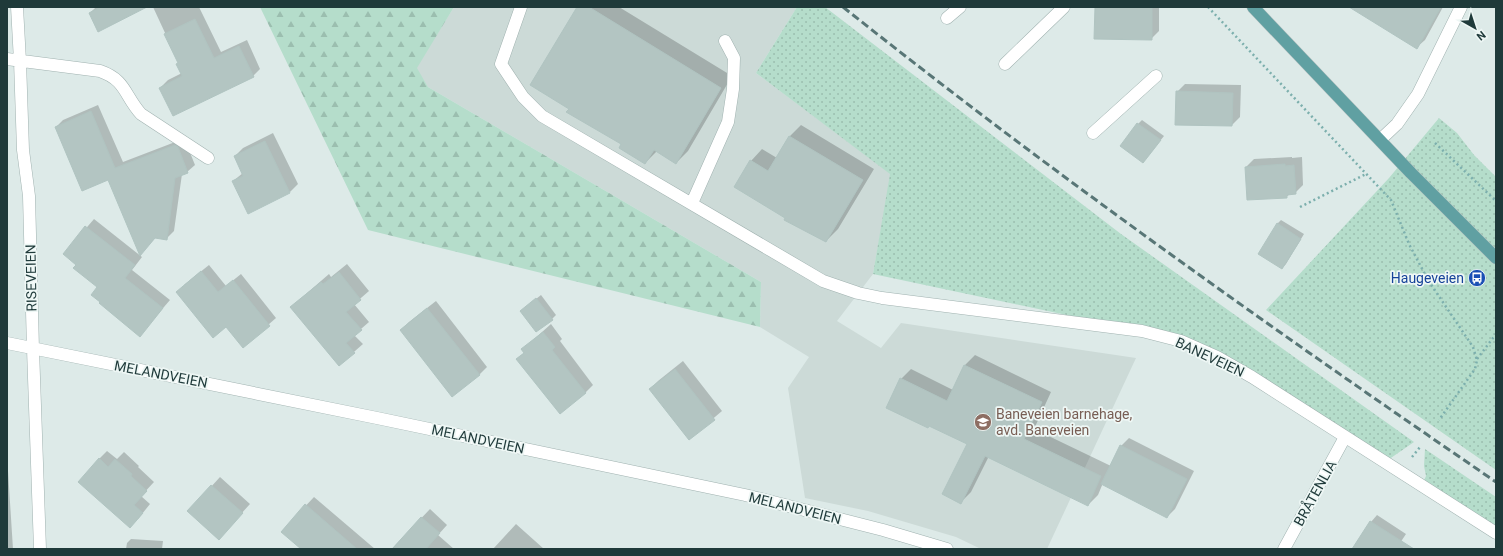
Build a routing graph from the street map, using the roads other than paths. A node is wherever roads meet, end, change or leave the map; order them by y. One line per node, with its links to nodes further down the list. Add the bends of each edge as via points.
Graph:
1 (16, 7): 10 (street, RISEVEIEN)
2 (521, 7): 16 (street, BANEVEIEN, via 501,64 523,98 542,116)
3 (960, 7): 7 (street)
4 (1064, 7): 11 (street)
5 (1253, 7): 14 (main road)
6 (1461, 7): 14 (street, via 1418,94 1397,124)
7 (947, 18)
8 (725, 41): 16 (street, via 734,58 728,122)
9 (7, 59): 10 (street)
10 (20, 61): 15 (street, via 100,71 111,75 120,82 132,104 141,114); 19 (street, RISEVEIEN, via 23,150 29,196)
11 (1005, 64)
12 (1156, 76): 13 (street)
13 (1093, 133)
14 (1380, 140): 17 (main road)
15 (208, 158)
16 (692, 204): 20 (street, BANEVEIEN, via 822,281 858,293 1142,332 1181,341 1217,357)
17 (1496, 258)
18 (7, 343): 19 (street, MELANDVEIEN)
19 (32, 348): 22 (street, RISEVEIEN); 23 (street, MELANDVEIEN, via 745,495)
20 (1346, 437): 21 (street, BANEVEIEN); 24 (street, BRÅTENLIA)
21 (1496, 533)
22 (40, 549)
23 (947, 549)
24 (1284, 549)

